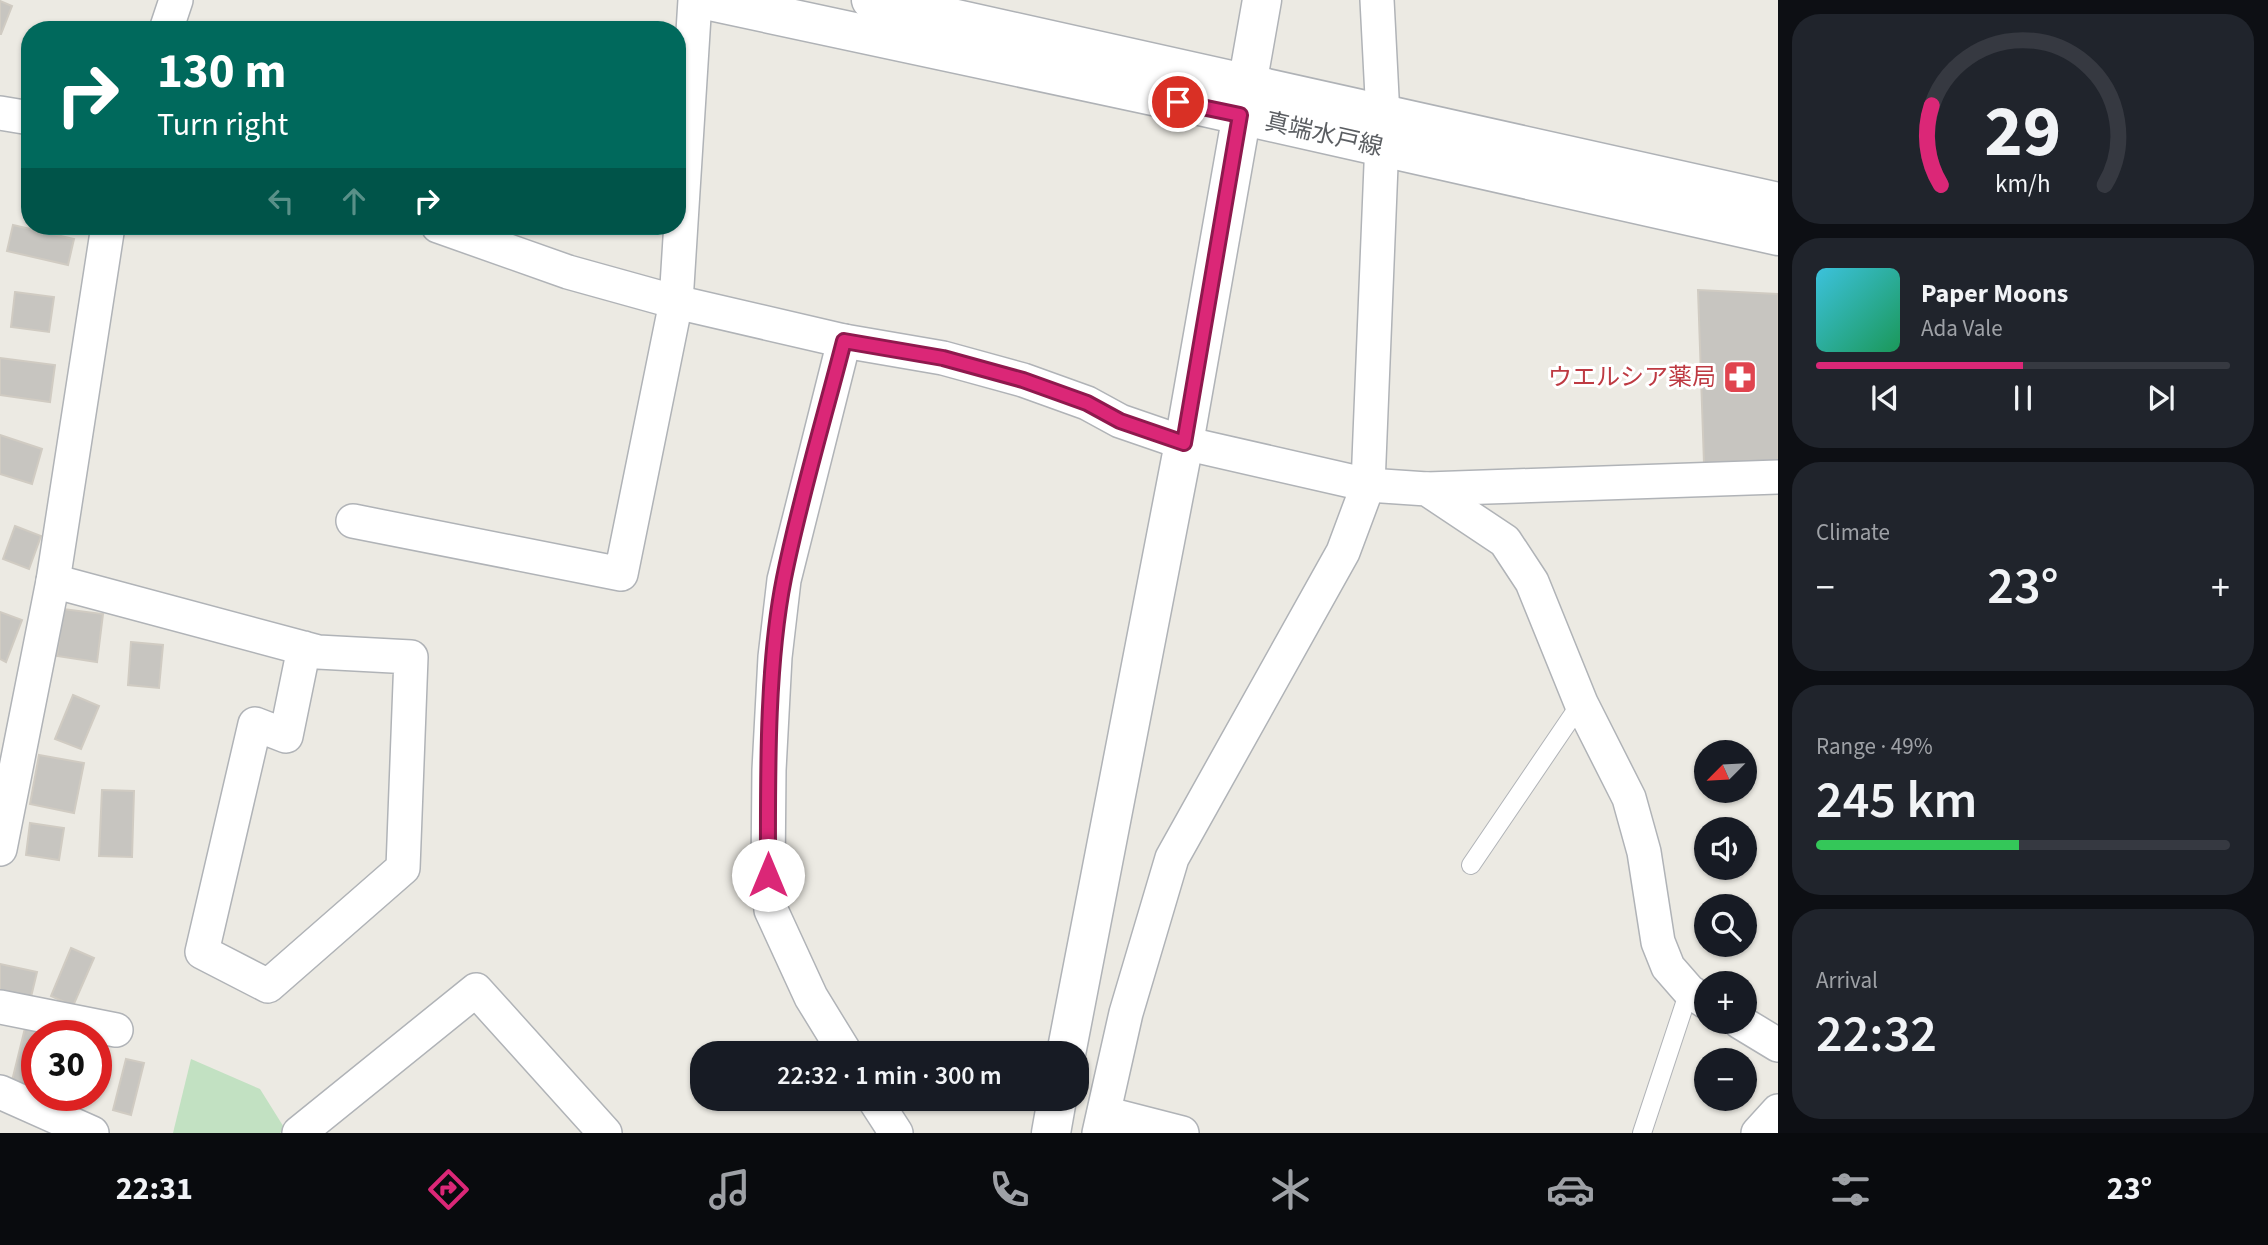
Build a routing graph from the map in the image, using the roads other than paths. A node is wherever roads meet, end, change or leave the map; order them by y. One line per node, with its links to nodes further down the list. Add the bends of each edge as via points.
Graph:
1 (176, 0): 7 (street)
2 (695, 0): 12 (street)
3 (705, 0): 8 (main road, 真端水戸線)
4 (871, 0): 8 (main road, 真端水戸線)
5 (1262, 0): 8 (main road)
6 (1377, 0): 11 (street)
7 (169, 21)
8 (1243, 100): 11 (main road, 真端水戸線); 20 (main road)
9 (0, 113): 10 (street)
10 (21, 116)
11 (1383, 131): 13 (main road, 真端水戸線); 17 (main road, 真端水戸線); 22 (street)
12 (686, 143)
13 (1778, 202)
14 (107, 235): 25 (street)
15 (463, 235): 18 (street, via 568,272)
16 (680, 235): 18 (street)
17 (1778, 236)
18 (676, 302): 19 (street); 24 (street, via 621,574)
19 (844, 341): 20 (street, via 943,358 1023,380); 35 (street, via 784,580 775,657 768,875 771,910 811,997)
20 (1184, 443): 22 (street); 36 (main road)
21 (1778, 477): 23 (street)
22 (1368, 485): 23 (street); 42 (street, via 1343,552 1172,858 1126,1013)
23 (1427, 489): 27 (street, via 1505,541 1532,582)
24 (353, 521)
25 (53, 581): 26 (street); 28 (street)
26 (304, 648): 26 (street, via 411,657 402,868 268,986 202,952 255,724 286,736)
27 (1581, 703): 29 (lane); 30 (street, via 1629,798 1644,852 1658,942 1668,967)
28 (0, 849)
29 (1471, 865)
30 (1694, 993)
31 (0, 1007): 33 (street)
32 (1694, 1007): 49 (lane)
33 (116, 1030)
34 (1757, 1032): 37 (street)
35 (838, 1041)
36 (1069, 1041)
37 (1778, 1045)
38 (0, 1092): 43 (street)
39 (881, 1111): 46 (street)
40 (1055, 1111): 47 (main road)
41 (1778, 1111): 50 (street)
42 (1102, 1123): 48 (street)
43 (92, 1133)
44 (299, 1133): 45 (street, via 476,990)
45 (605, 1133)
46 (895, 1133)
47 (1051, 1133)
48 (1182, 1133)
49 (1642, 1133)
50 (1758, 1133)

